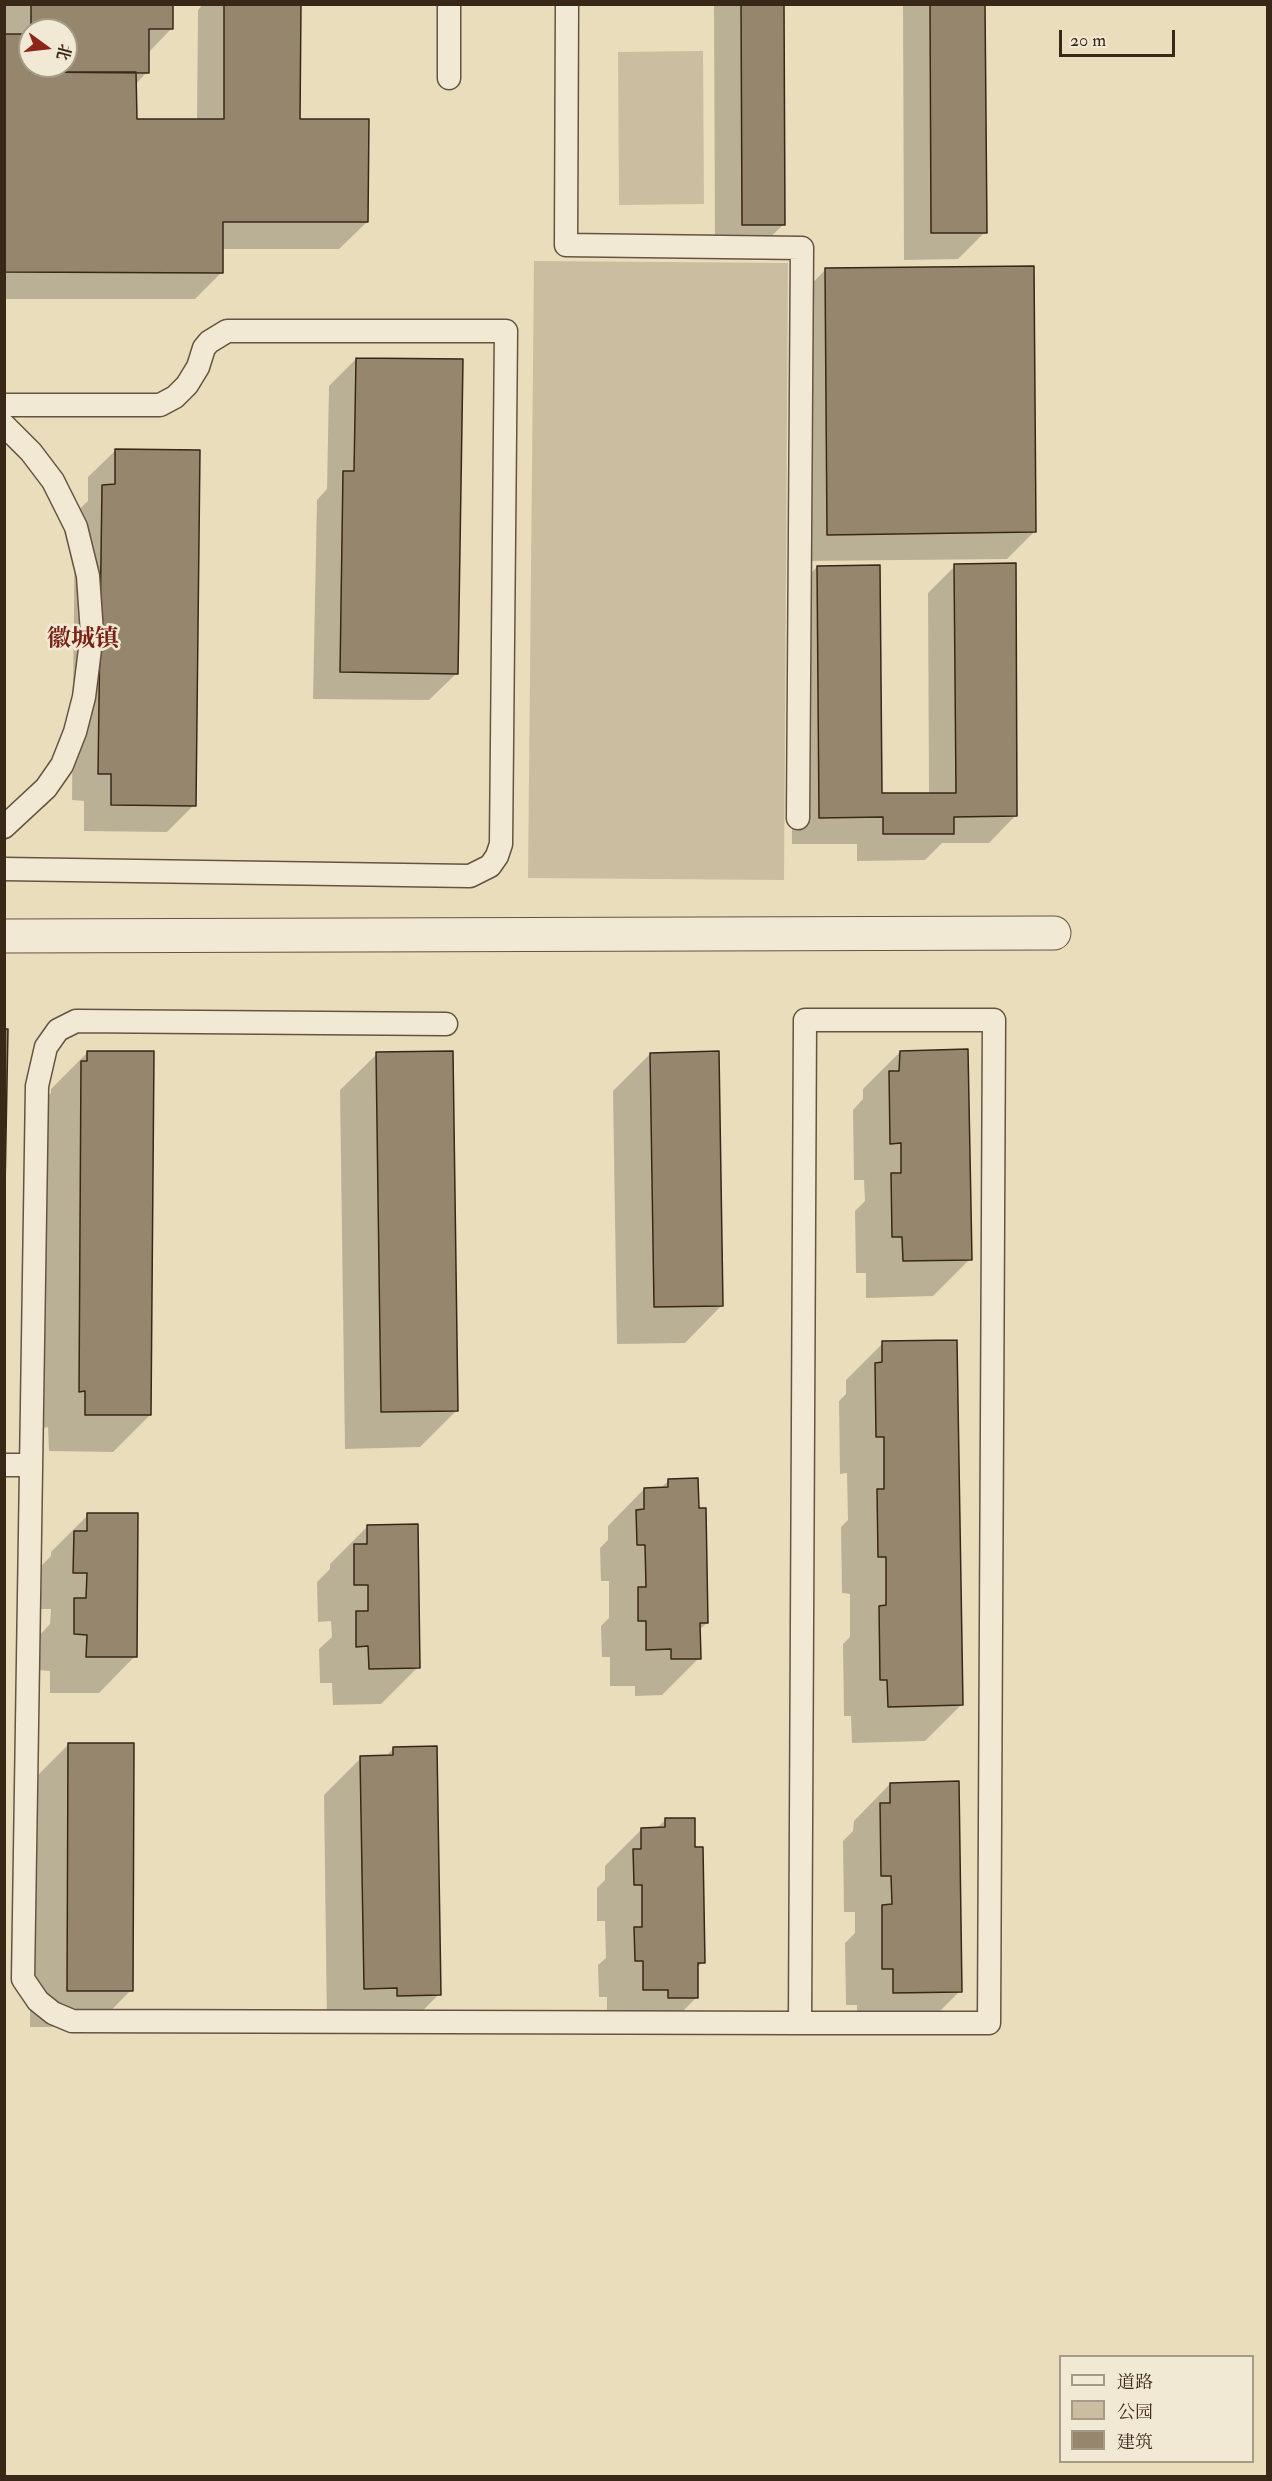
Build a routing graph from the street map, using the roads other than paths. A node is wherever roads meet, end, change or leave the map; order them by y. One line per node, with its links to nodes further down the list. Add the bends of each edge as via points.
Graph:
1 (449, 4): 3 (lane)
2 (567, 4): 6 (lane, via 566,245 802,248)
3 (448, 78)
4 (4, 405): 8 (lane, via 160,405 187,385 204,348 227,331 506,332 501,844 490,866 470,876)
5 (4, 425): 7 (lane, via 53,481 76,527 88,576 92,633 84,697 62,765 46,788)
6 (798, 818)
7 (4, 827)
8 (4, 869)
9 (1054, 933): 10 (street)
10 (4, 936)
11 (446, 1024): 13 (lane, via 76,1021 58,1030 46,1047 36,1086)
12 (4, 1465): 13 (lane)
13 (31, 1465): 14 (lane, via 23,1979 38,2001 53,2013 72,2021)
14 (800, 2023): 14 (lane, via 989,2023 994,1020 805,1020)

